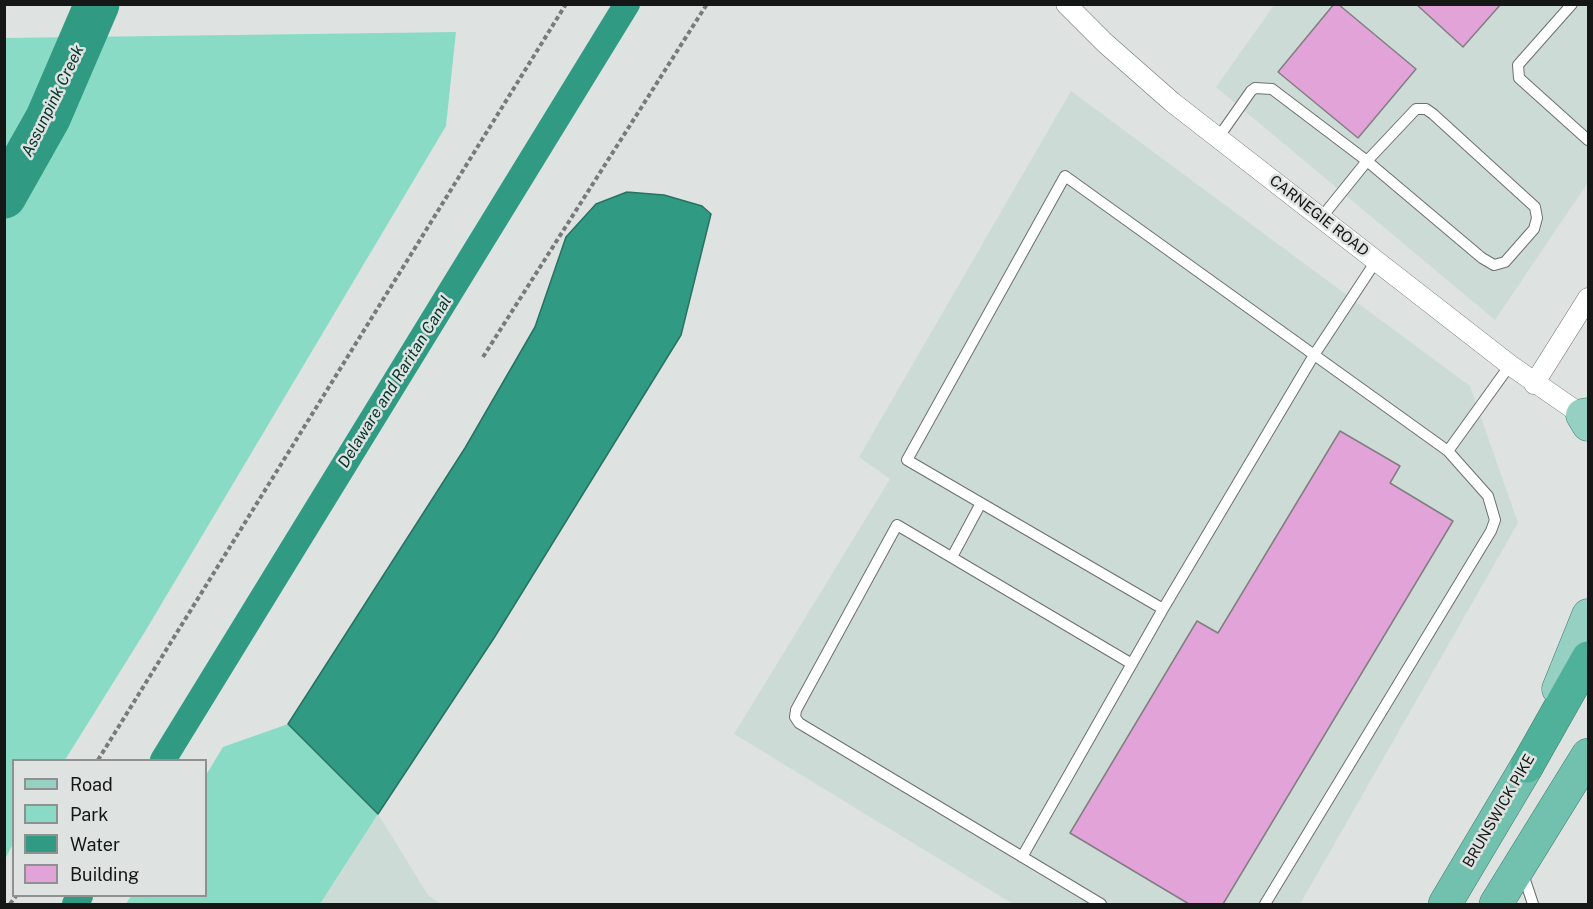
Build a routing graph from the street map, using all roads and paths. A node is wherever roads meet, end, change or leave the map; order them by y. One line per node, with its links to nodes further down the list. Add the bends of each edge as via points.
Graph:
1 (566, 4): 23 (path)
2 (707, 4): 12 (path)
3 (1066, 4): 5 (street, CARNEGIE ROAD, via 1105,43)
4 (1572, 4): 6 (lane, via 1518,65 1519,78)
5 (1218, 138): 7 (lane, via 1255,87 1272,88); 8 (street, CARNEGIE ROAD)
6 (1588, 140)
7 (1367, 161): 7 (lane, via 1416,108 1426,109 1535,207 1534,229 1505,262 1494,266); 8 (lane)
8 (1321, 218): 9 (street, CARNEGIE ROAD)
9 (1376, 261): 11 (lane); 13 (street, CARNEGIE ROAD)
10 (1588, 298): 14 (street)
11 (1314, 355): 16 (lane); 17 (lane, via 1065,176 907,460); 19 (lane)
12 (483, 357)
13 (1510, 365): 14 (street, CARNEGIE ROAD); 16 (lane)
14 (1534, 384): 15 (street, CARNEGIE ROAD)
15 (1586, 418)
16 (1449, 451): 29 (lane, via 1488,496 1495,520 1491,531)
17 (981, 503): 18 (lane); 19 (lane)
18 (952, 557): 22 (lane); 26 (lane, via 897,525 795,717 799,723)
19 (1163, 609): 22 (lane)
20 (1588, 615): 25 (main road, BRUNSWICK PIKE)
21 (1588, 658): 25 (highway)
22 (1132, 664): 26 (lane)
23 (100, 759)
24 (1587, 760): 27 (highway)
25 (1527, 766): 30 (highway, BRUNSWICK PIKE)
26 (1022, 857): 28 (lane)
27 (1520, 865): 31 (highway); 32 (lane)
28 (1101, 904)
29 (1265, 904)
30 (1445, 904)
31 (1496, 904)
32 (1533, 904)

